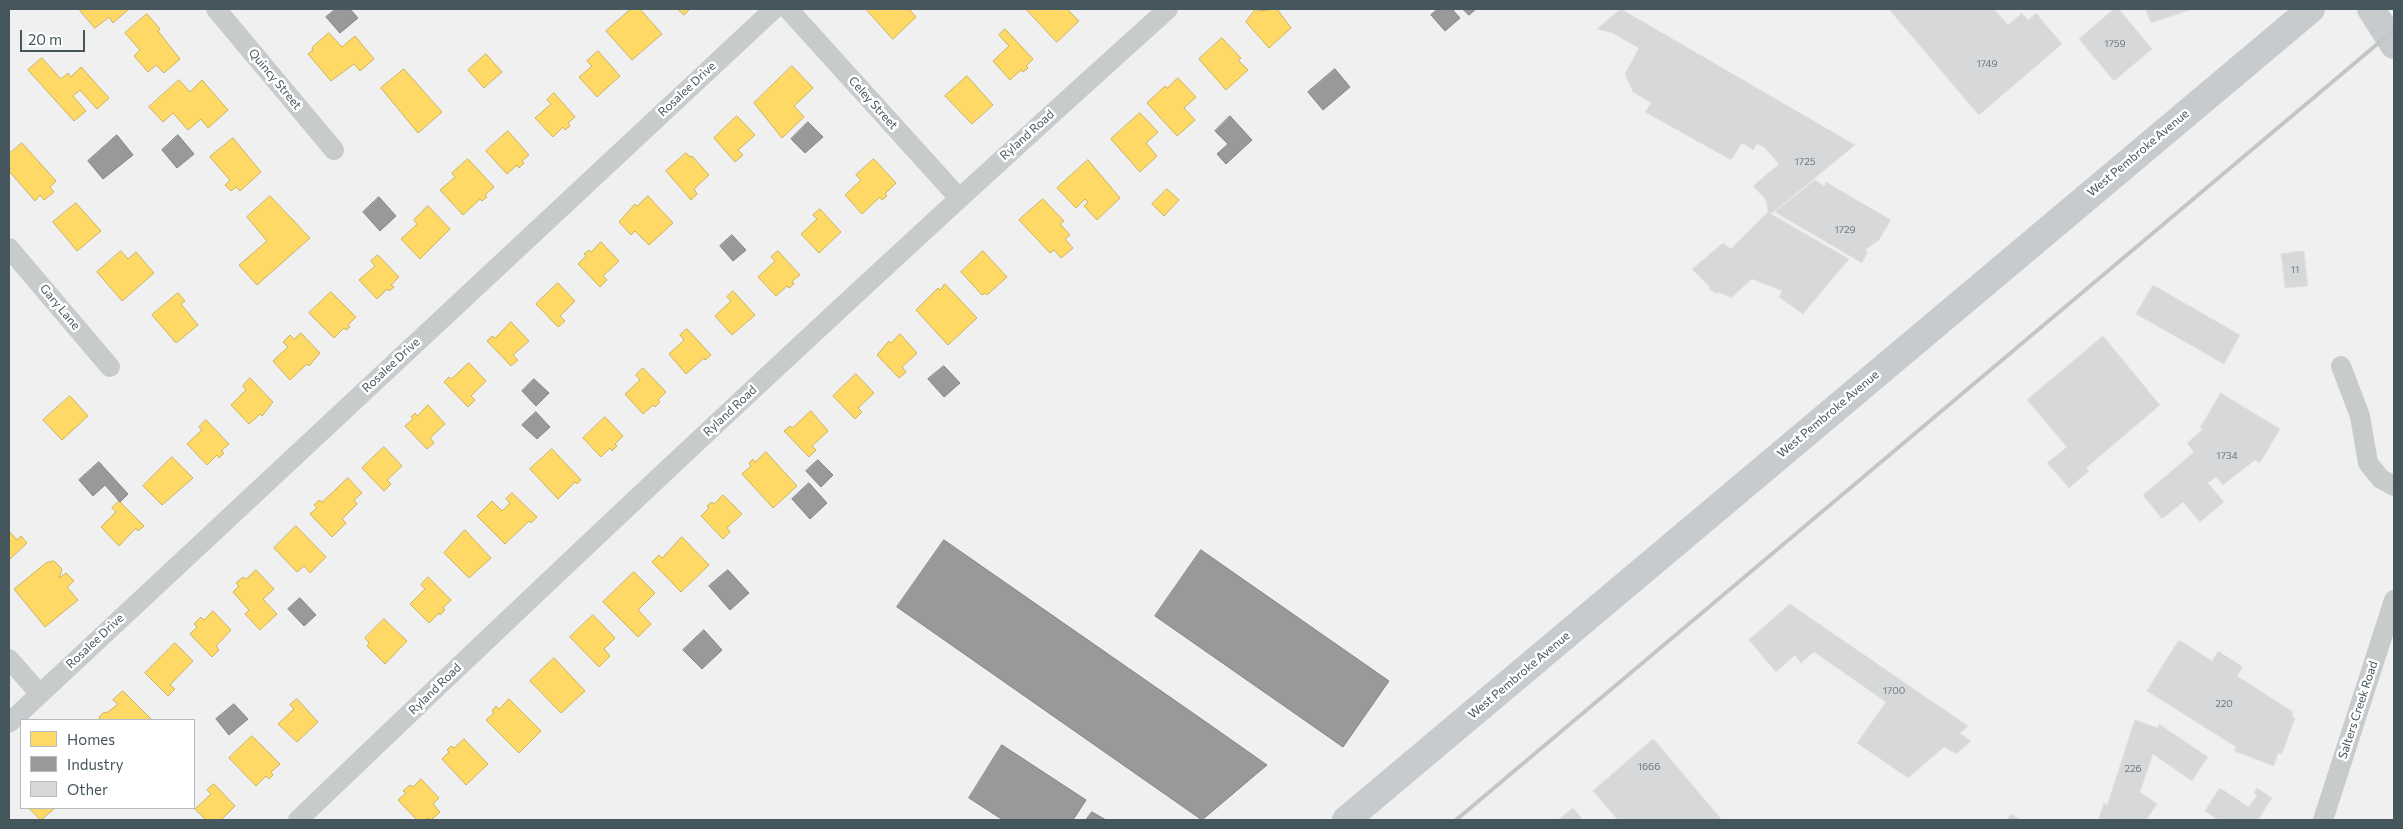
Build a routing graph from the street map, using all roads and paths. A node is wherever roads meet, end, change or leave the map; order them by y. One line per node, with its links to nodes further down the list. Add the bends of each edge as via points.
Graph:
1 (216, 9): 8 (street, Quincy Street)
2 (774, 9): 16 (street, Rosalee Drive)
3 (788, 9): 9 (street, Celey Street)
4 (1168, 9): 9 (street, Ryland Road)
5 (2311, 9): 19 (main road, West Pembroke Avenue)
6 (2371, 9): 7 (main road)
7 (2394, 45)
8 (334, 150)
9 (958, 197): 18 (street, Ryland Road)
10 (9, 248): 12 (street, Gary Lane)
11 (2341, 366): 13 (street, via 2360,416 2368,463 2381,480)
12 (110, 367)
13 (2394, 486)
14 (2394, 600): 20 (street, Salters Creek Road)
15 (9, 659): 16 (street)
16 (39, 693): 17 (street, Rosalee Drive)
17 (9, 723)
18 (298, 820)
19 (1346, 820)
20 (2323, 820)

